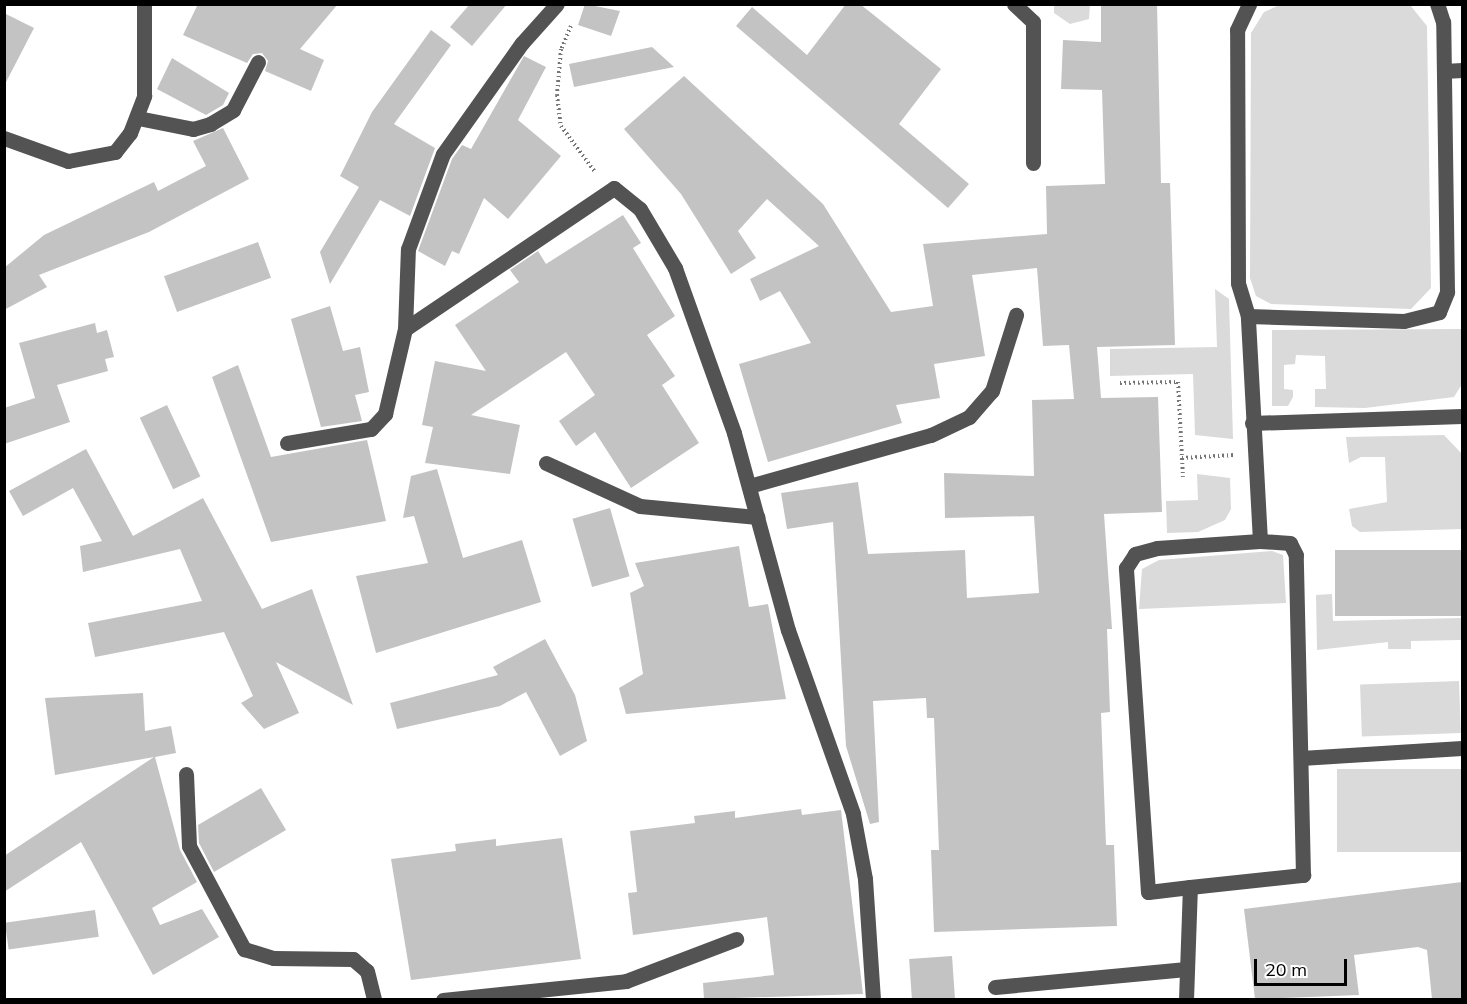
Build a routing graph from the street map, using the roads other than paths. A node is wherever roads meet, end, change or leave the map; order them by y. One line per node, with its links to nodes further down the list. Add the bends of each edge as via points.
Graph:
1 (144, 4): 9 (street, via 148,68)
2 (557, 4): 14 (street, via 522,43 443,154 408,249)
3 (1014, 4): 11 (street, via 1033,22)
4 (1249, 4): 13 (street, via 1237,30 1238,283)
5 (1438, 5): 8 (street)
6 (258, 62): 9 (street, via 233,110 210,124 192,129)
7 (1462, 70): 8 (street)
8 (1444, 71): 13 (street, via 1447,292 1439,312 1404,321)
9 (138, 118): 10 (street, via 115,152 91,160 68,161)
10 (4, 138)
11 (1032, 163)
12 (1016, 315): 19 (street, via 992,391 969,417 931,435)
13 (1248, 316): 16 (street)
14 (405, 329): 17 (street, via 385,414 371,429); 19 (street, via 614,188 640,208 675,268)
15 (1462, 416): 16 (street)
16 (1252, 423): 21 (street)
17 (287, 443)
18 (546, 463): 20 (street, via 640,506)
19 (749, 486): 20 (street)
20 (757, 517): 31 (street, via 788,630 853,814 865,879)
21 (1260, 541): 23 (street, via 1290,543 1296,555); 25 (street, via 1157,548 1135,554 1126,568 1148,892)
22 (1462, 748): 23 (street)
23 (1301, 758): 25 (street, via 1303,875)
24 (186, 774): 29 (street, via 189,846 244,949 273,958 353,959 367,971)
25 (1190, 887): 27 (street)
26 (736, 939): 30 (street, via 626,981)
27 (1186, 969): 28 (street); 32 (street)
28 (995, 987)
29 (374, 999)
30 (443, 999)
31 (873, 999)
32 (1186, 999)

